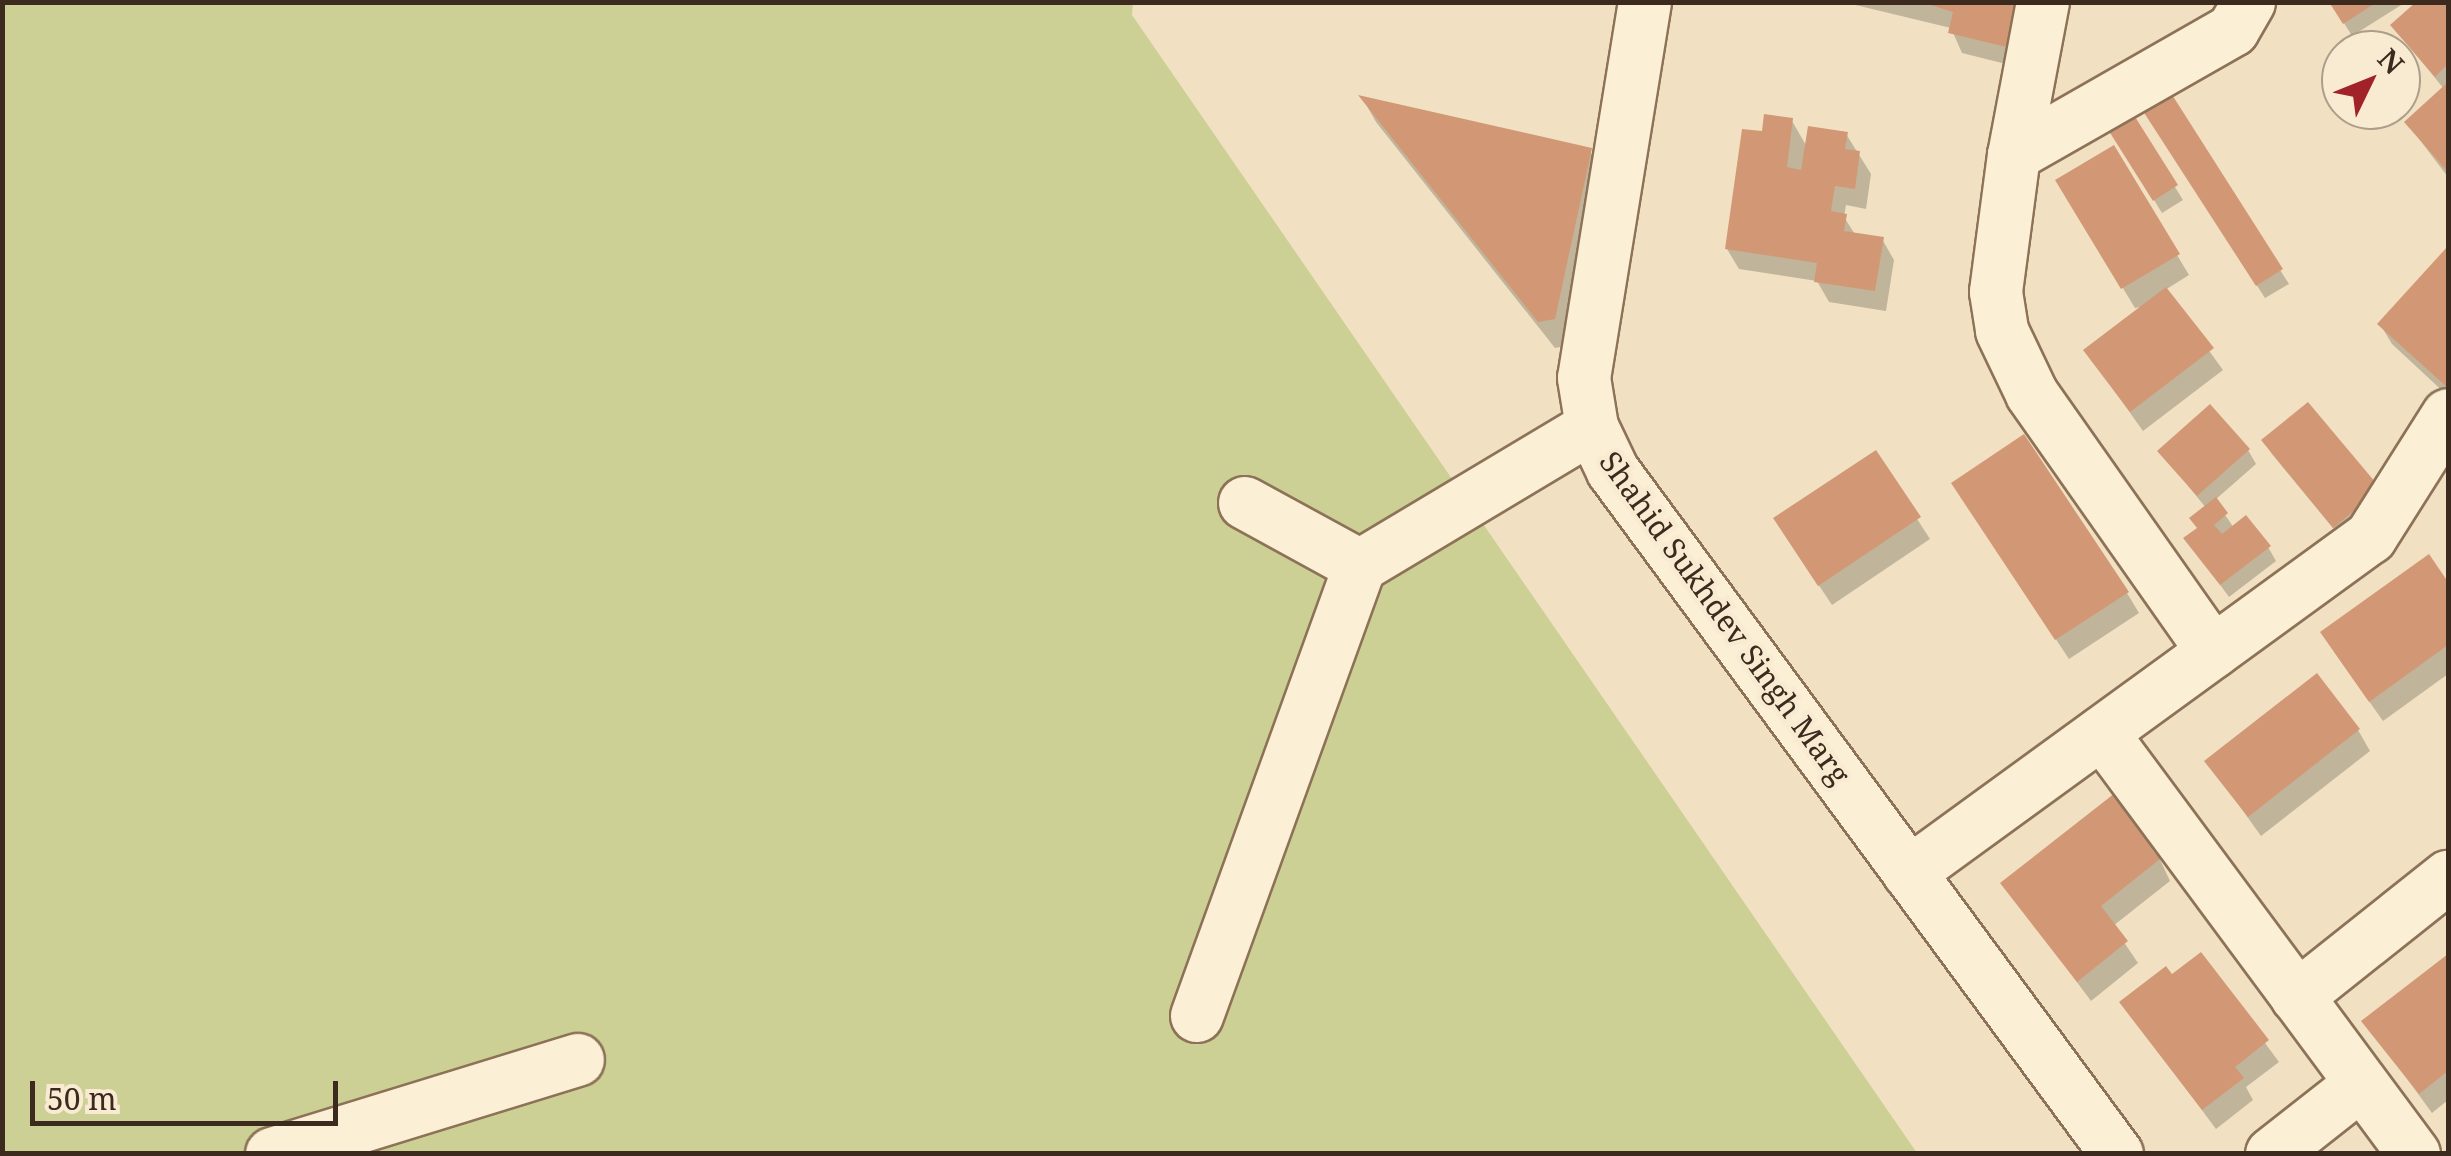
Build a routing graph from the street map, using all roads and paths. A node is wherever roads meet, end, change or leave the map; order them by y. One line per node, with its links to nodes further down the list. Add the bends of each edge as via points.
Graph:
1 (1645, 2): 6 (street, Shahid Sukhdev Singh Marg, via 1584,378)
2 (2042, 2): 4 (street)
3 (2249, 2): 4 (street, via 2233,30)
4 (2014, 155): 9 (street, via 1996,292 2013,362)
5 (2448, 415): 9 (street, via 2371,537)
6 (1592, 427): 8 (street); 11 (street, Shahid Sukhdev Singh Marg, via 1613,471)
7 (1245, 503): 8 (street)
8 (1360, 566): 14 (street)
9 (2213, 652): 10 (street)
10 (2102, 733): 11 (street); 13 (street)
11 (1910, 873): 18 (street, Shahid Sukhdev Singh Marg)
12 (2448, 878): 13 (street)
13 (2297, 997): 16 (street)
14 (1197, 1016)
15 (578, 1060): 17 (street)
16 (2361, 1084): 19 (street); 20 (street)
17 (272, 1154)
18 (2118, 1154)
19 (2272, 1154)
20 (2414, 1154)

